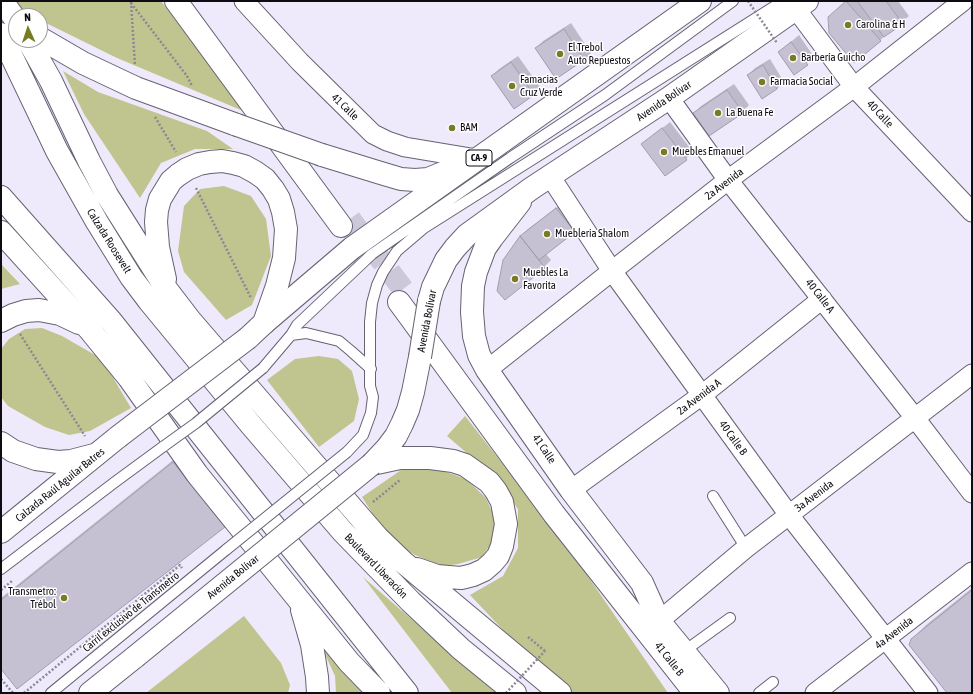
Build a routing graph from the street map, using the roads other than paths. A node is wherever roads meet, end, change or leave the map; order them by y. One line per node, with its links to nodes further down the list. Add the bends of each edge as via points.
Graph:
1 (2, 1): 9 (main road)
2 (176, 1): 3 (main road, via 346,223)
3 (191, 1)
4 (244, 1): 15 (street, 41 Calle, via 300,62 373,134 405,147)
5 (700, 1): 15 (main road, CA-9)
6 (733, 1): 28 (lane, via 605,95 372,254 297,325)
7 (963, 1): 13 (street, 2a Avenida)
8 (795, 4): 13 (street, 40 Calle); 14 (main road, Avenida Bolívar); 29 (lane, Carril exclusivo de Transmetro, via 424,228 403,245 383,272 372,303)
9 (8, 9)
10 (1, 34): 34 (main road, Calzada Roosevelt, via 57,151 96,222 131,277)
11 (48, 43): 15 (main road, bridge, via 83,63 136,88 322,155 401,179 428,179)
12 (32, 48): 22 (main road, via 107,195)
13 (854, 87): 16 (street, 2a Avenida); 19 (street, 40 Calle)
14 (669, 98): 16 (street, 40 Calle A); 17 (main road, Avenida Bolívar)
15 (477, 159): 26 (main road, CA-9, via 352,248)
16 (728, 180): 21 (street, 2a Avenida); 23 (street, 40 Calle A)
17 (541, 182): 21 (street, 40 Calle B); 24 (main road, Avenida Bolívar, via 472,231 455,248 439,273); 30 (main road, 41 Calle, via 510,212 485,248 476,272 472,300 474,336 479,355)
18 (1, 196): 59 (main road, via 111,321)
19 (972, 212)
20 (1, 232): 27 (main road)
21 (612, 270): 30 (street, 2a Avenida); 32 (street, 40 Calle B)
22 (167, 290): 26 (main road, via 156,234 157,210 165,190 178,175 199,164 222,161 244,166 265,179 273,189 279,199 286,229 284,258); 44 (main road, via 368,528)
23 (822, 299): 32 (street, 2a Avenida A); 33 (street, 40 Calle A)
24 (412, 300): 37 (main road, Avenida Bolívar, bridge, via 420,357 413,392 396,436); 49 (main road, via 554,514)
25 (5, 319): 27 (main road, via 26,311 51,311 71,318)
26 (264, 324): 36 (main road, Calzada Raúl Aguilar Batres, bridge)
27 (89, 329): 47 (main road, via 129,378 197,474)
28 (291, 335): 29 (lane, via 306,333 339,341); 45 (lane, bridge, via 263,368 196,423 109,486)
29 (371, 370): 54 (lane, Carril exclusivo de Transmetro, bridge, via 371,413 363,435 347,452)
30 (487, 370): 38 (main road, 41 Calle)
31 (972, 374): 33 (street, 3a Avenida)
32 (702, 395): 38 (street, 2a Avenida A); 41 (street, 40 Calle B)
33 (915, 418): 39 (street, 40 Calle A); 41 (street, 3a Avenida)
34 (251, 425): 60 (main road, Boulevard Liberación, via 343,532 410,602 461,649)
35 (1, 443): 36 (main road, via 24,456 46,461 71,461)
36 (98, 454): 42 (main road, Calzada Raúl Aguilar Batres)
37 (372, 464): 44 (main road, via 400,458 453,461 471,469 489,482 502,502 506,524 502,546 498,556 484,570 461,578 437,576); 52 (main road, Avenida Bolívar, bridge)
38 (571, 490): 49 (main road, 41 Calle, via 642,583)
39 (972, 493)
40 (713, 496): 43 (lane)
41 (789, 514): 43 (street, 3a Avenida); 50 (street, 40 Calle B)
42 (1, 532)
43 (746, 548): 49 (street, 3a Avenida)
44 (402, 562): 61 (main road)
45 (1, 570)
46 (972, 572): 50 (street, 4a Avenida)
47 (298, 598): 57 (main road, via 312,645); 58 (main road, via 349,662)
48 (730, 618): 51 (lane)
49 (651, 624): 51 (main road, 41 Calle); 62 (main road, 41 Calle B)
50 (886, 638): 65 (street, 4a Avenida); 66 (street, 40 Calle B)
51 (683, 652): 63 (main road, 41 Calle)
52 (135, 657): 55 (main road); 56 (main road)
53 (773, 682): 64 (lane)
54 (51, 693)
55 (90, 693)
56 (108, 693)
57 (318, 693)
58 (379, 693)
59 (407, 693)
60 (515, 693)
61 (560, 693)
62 (695, 693)
63 (718, 693)
64 (759, 693)
65 (815, 693)
66 (928, 693)

